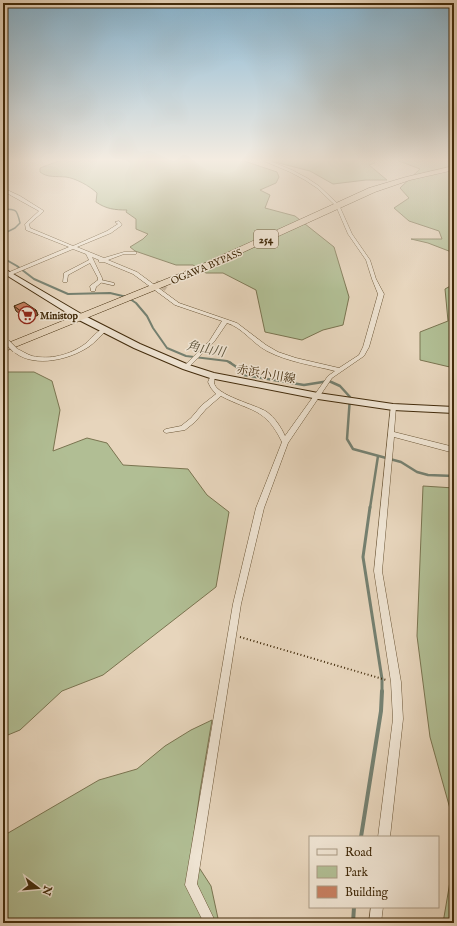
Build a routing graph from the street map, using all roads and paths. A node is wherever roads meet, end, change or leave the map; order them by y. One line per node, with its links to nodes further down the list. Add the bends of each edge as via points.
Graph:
1 (31, 204): 4 (street, via 42,211 27,224 28,228)
2 (337, 205): 13 (highway, OGAWA BYPASS / 254, via 229,256); 22 (street, via 350,234 369,262 381,294 366,347 356,360)
3 (117, 222): 4 (street, via 120,225 109,232)
4 (72, 248): 6 (street); 9 (street)
5 (134, 253): 7 (street, via 124,253)
6 (88, 254): 7 (street); 8 (street)
7 (103, 260): 8 (street); 13 (street, via 144,275)
8 (92, 263): 10 (street, via 66,274); 11 (street)
9 (9, 272): 17 (main road, 赤浜小川線)
10 (65, 281)
11 (100, 281): 12 (lane); 15 (street, via 93,286)
12 (113, 284)
13 (156, 285): 16 (street); 17 (highway, OGAWA BYPASS / 254)
14 (166, 289): 16 (street, via 178,301)
15 (93, 290)
16 (177, 304): 18 (street)
17 (80, 317): 19 (main road, 赤浜小川線); 20 (highway, OGAWA BYPASS / 254)
18 (226, 320): 21 (street, via 219,332); 22 (street, via 244,329 268,349 288,358)
19 (104, 330): 20 (street, bridge, via 84,347 62,356 34,359 22,356); 21 (main road, 赤浜小川線)
20 (4, 344)
21 (186, 367): 23 (main road, 赤浜小川線)
22 (340, 370): 25 (street, via 330,377)
23 (213, 376): 24 (street, via 211,386); 25 (main road, 赤浜小川線)
24 (222, 393): 28 (street, via 183,428); 30 (street, via 261,411 279,430)
25 (318, 396): 26 (main road, 赤浜小川線); 30 (street)
26 (393, 407): 27 (main road, 赤浜小川線); 29 (street)
27 (454, 410)
28 (166, 431)
29 (391, 434): 31 (street); 33 (street, via 378,571)
30 (285, 442): 32 (street, via 260,508)
31 (454, 450)
32 (232, 635): 33 (path); 36 (street, via 191,885)
33 (396, 682): 34 (street, via 398,719)
34 (384, 836)
35 (376, 908): 37 (street)
36 (210, 923)
37 (375, 923)

